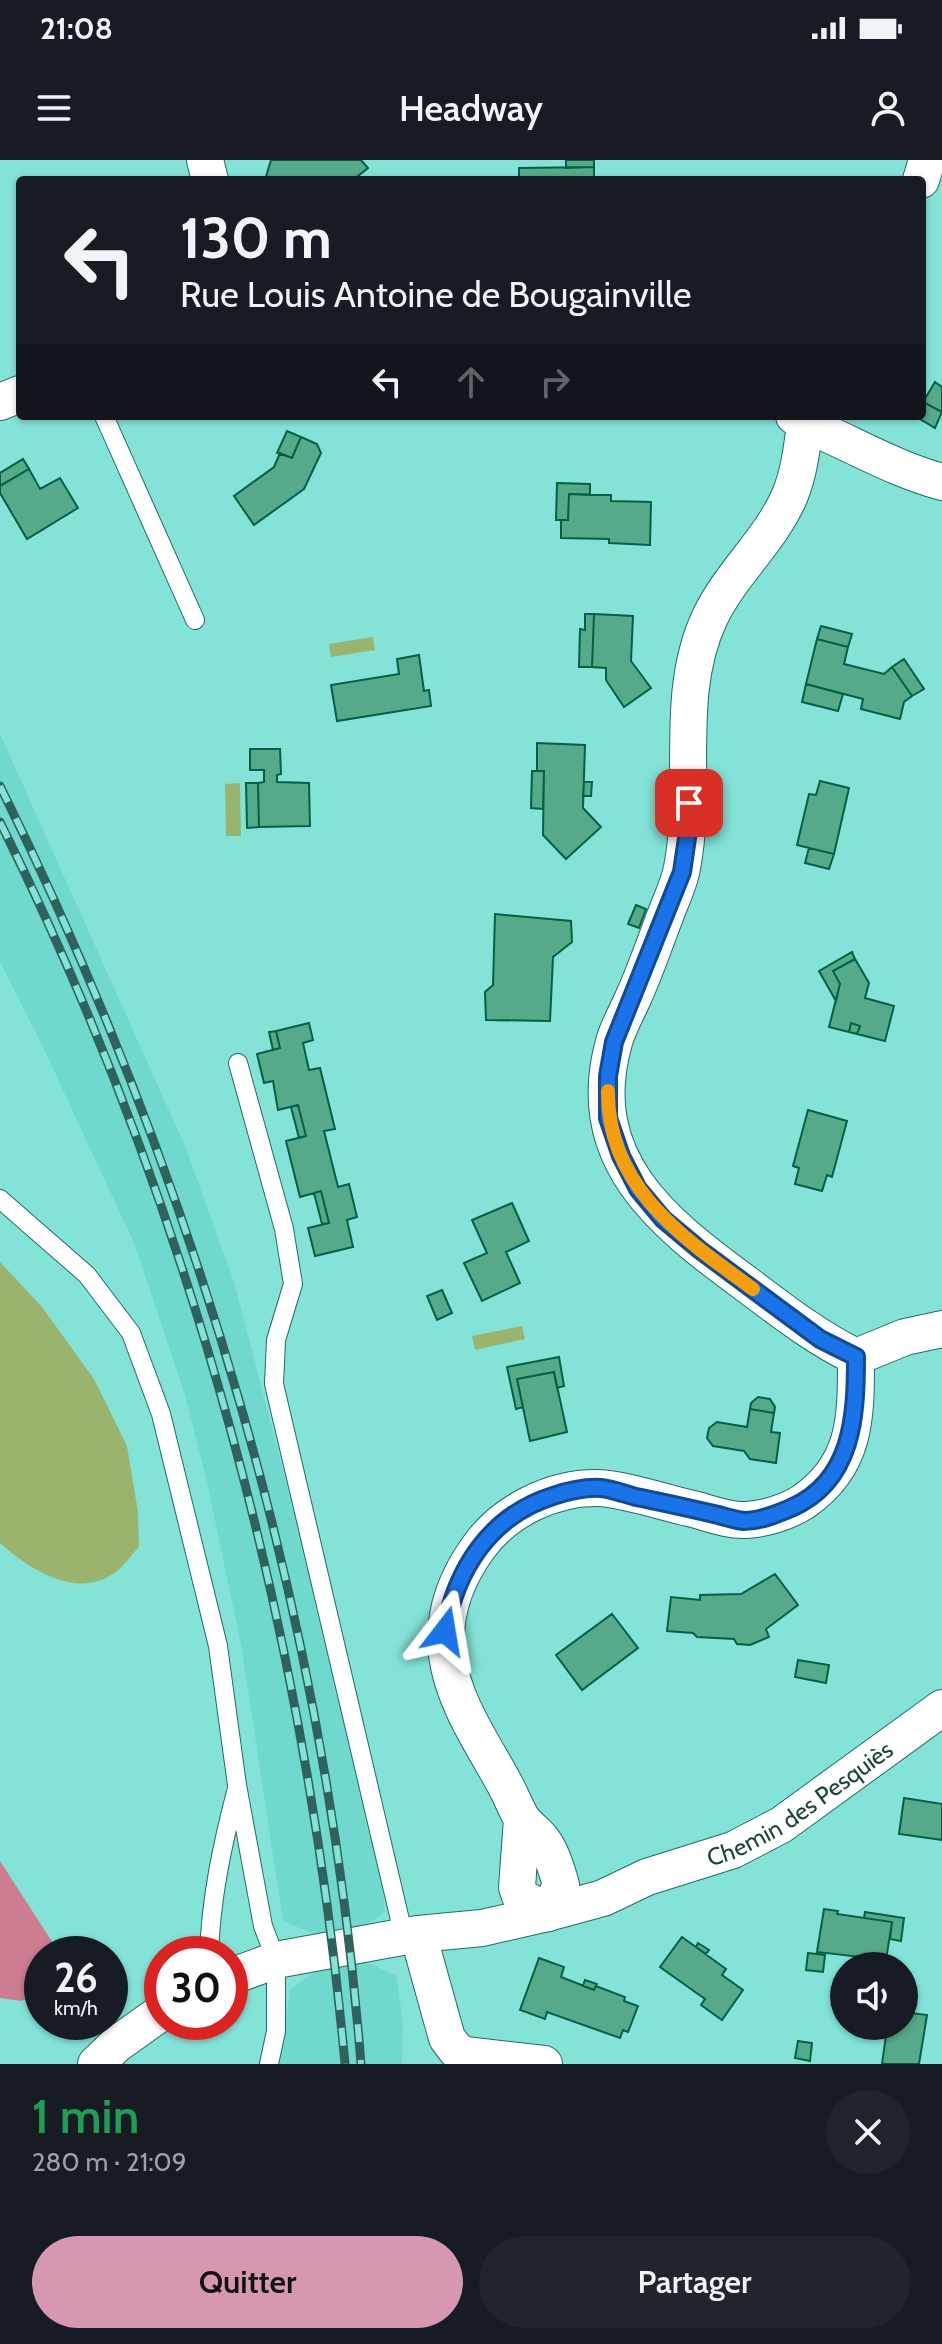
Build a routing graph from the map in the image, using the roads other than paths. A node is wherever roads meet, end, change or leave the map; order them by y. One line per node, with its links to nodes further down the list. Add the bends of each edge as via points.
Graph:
1 (106, 420): 4 (lane)
2 (800, 420): 3 (street, via 889,464); 8 (street, via 800,461 790,495 710,617 697,655 690,690 688,831 682,872 614,1042 608,1118 638,1189 663,1219 820,1339)
3 (942, 482)
4 (195, 620)
5 (238, 1063): 13 (lane, via 284,1229 293,1284 276,1340 274,1384)
6 (0, 1199): 10 (lane, via 87,1275 131,1333 161,1414 218,1646)
7 (942, 1329): 8 (street)
8 (856, 1357): 11 (street, via 856,1401 839,1467 798,1505 744,1521 600,1488 569,1491 508,1517 462,1571 445,1631 452,1681 522,1819 517,1874)
9 (942, 1708): 11 (street, Chemin des Pesquiès, via 781,1825 733,1850 647,1877 607,1877)
10 (237, 1785): 12 (lane, via 219,1858); 14 (lane, via 263,1926)
11 (543, 1898): 13 (street, Chemin des Pesquiès, via 466,1913)
12 (210, 1936)
13 (411, 1936): 14 (street, Chemin des Pesquiès); 17 (street, via 447,2038)
14 (276, 1960): 15 (street, Chemin des Pesquiès); 19 (lane, via 276,2031)
15 (248, 1970)
16 (144, 2025): 18 (street)
17 (466, 2059): 20 (street)
18 (96, 2064)
19 (269, 2064)
20 (544, 2064)

